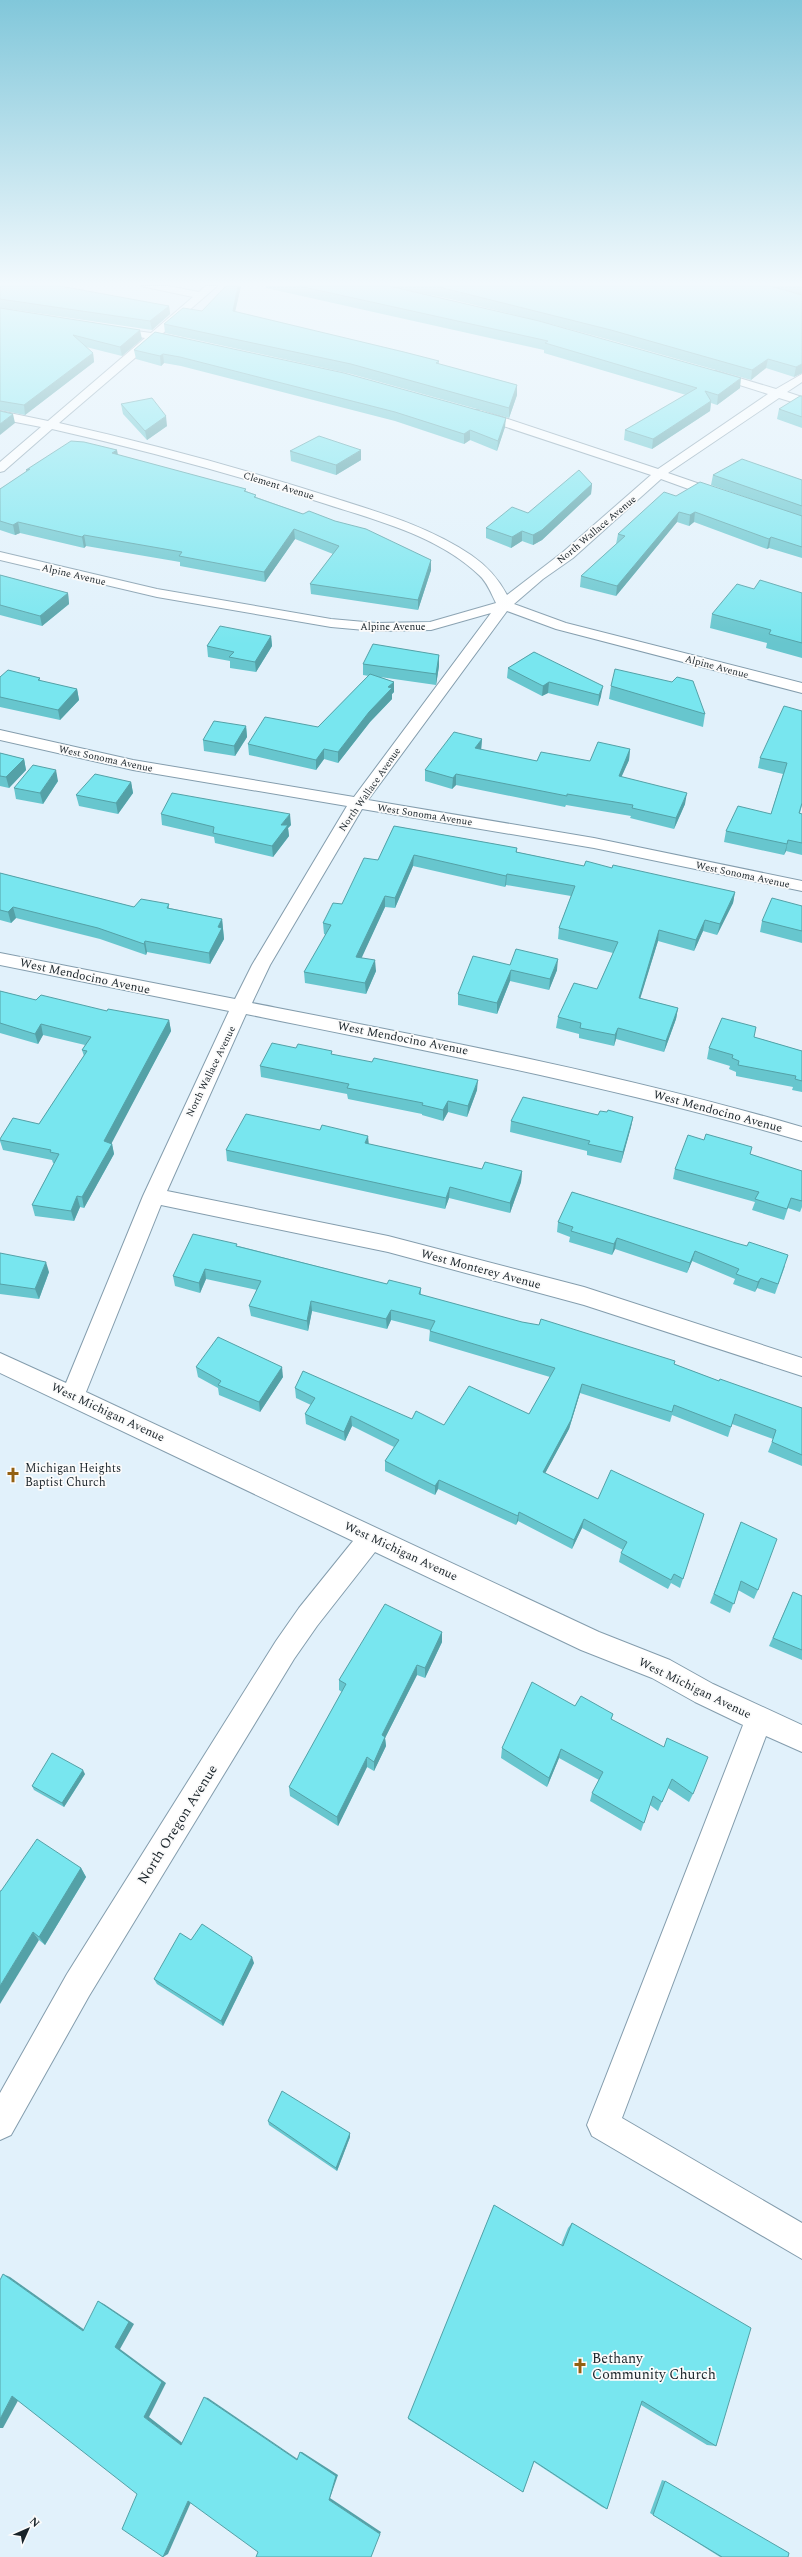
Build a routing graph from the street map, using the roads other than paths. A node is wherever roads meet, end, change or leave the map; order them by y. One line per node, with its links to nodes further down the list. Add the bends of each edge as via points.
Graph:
1 (72, 405): 5 (street)
2 (759, 405): 7 (street, North Wallace Avenue, via 684,455)
3 (467, 410): 7 (street)
4 (0, 415): 5 (street, Clement Avenue)
5 (49, 425): 6 (street); 10 (street, Clement Avenue, via 187,458 282,485 429,537 483,570 494,583)
6 (0, 468)
7 (661, 474): 8 (street); 10 (street, North Wallace Avenue, via 568,555)
8 (735, 500)
9 (0, 556): 10 (street, Alpine Avenue, via 157,593 330,623 376,627 431,626)
10 (504, 605): 11 (street, Alpine Avenue, via 561,626); 13 (street, North Wallace Avenue)
11 (802, 688)
12 (0, 735): 13 (street, West Sonoma Avenue, via 133,765)
13 (358, 803): 14 (street, West Sonoma Avenue, via 594,843); 16 (street, North Wallace Avenue, via 346,819 261,965)
14 (802, 886)
15 (0, 959): 16 (street, West Mendocino Avenue)
16 (242, 1006): 17 (street, West Mendocino Avenue, via 543,1066 716,1108); 18 (street, North Wallace Avenue, via 185,1123)
17 (802, 1134)
18 (154, 1196): 20 (street, West Monterey Avenue, via 396,1246 584,1296); 21 (street, North Wallace Avenue)
19 (0, 1362): 21 (street, West Michigan Avenue)
20 (802, 1367)
21 (73, 1395): 22 (street, West Michigan Avenue)
22 (372, 1537): 23 (street, West Michigan Avenue, via 590,1641 661,1669); 25 (street, North Oregon Avenue, via 285,1650 78,1985)
23 (759, 1719): 24 (street, West Michigan Avenue); 26 (street, via 603,2125)
24 (802, 1739)
25 (1, 2119)
26 (802, 2242)

